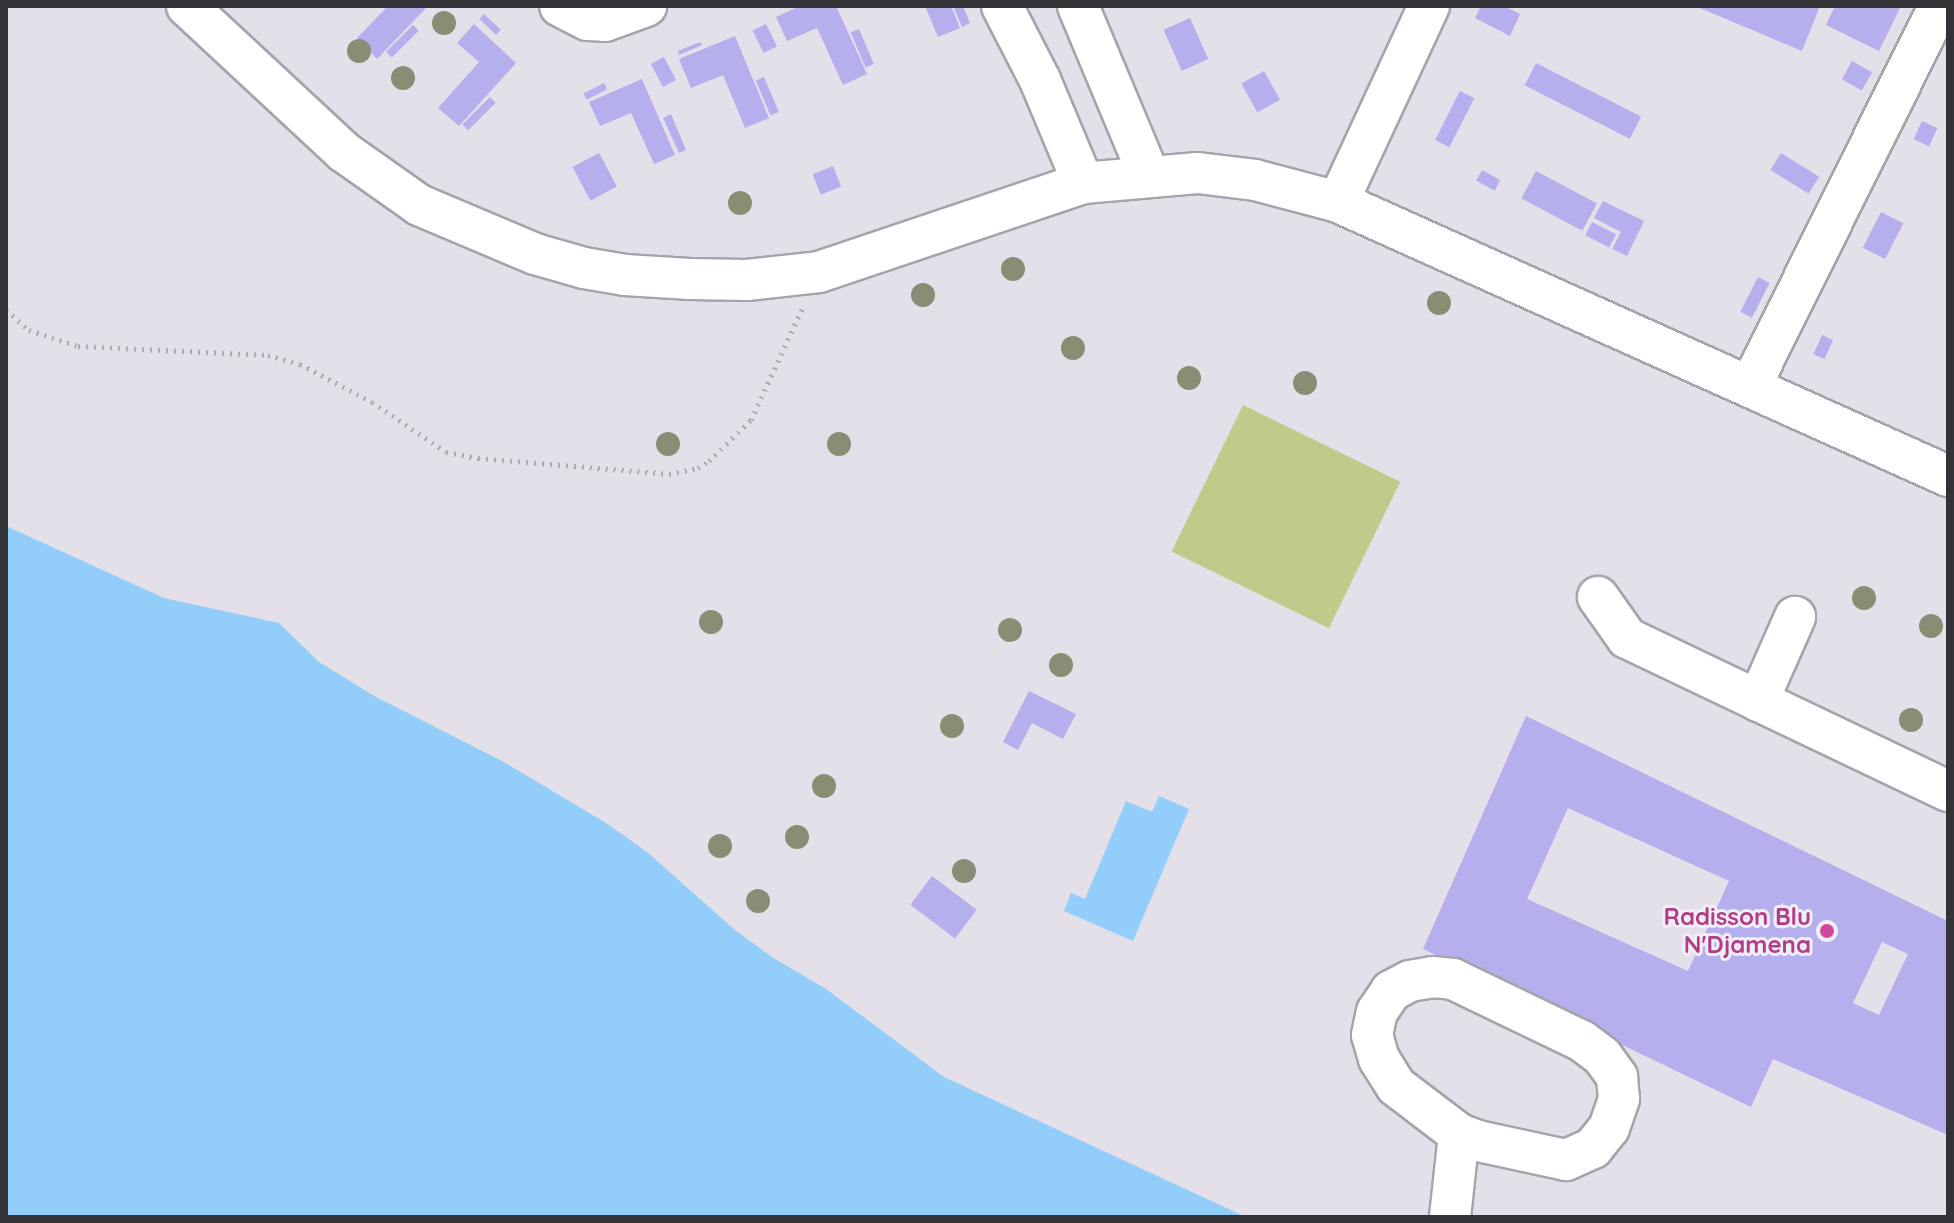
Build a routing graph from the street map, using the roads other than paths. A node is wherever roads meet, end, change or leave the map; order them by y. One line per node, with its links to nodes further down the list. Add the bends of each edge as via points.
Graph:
1 (187, 6): 11 (street, via 344,152 419,205 535,254 625,275 747,280 819,272)
2 (560, 6): 3 (street, via 588,20 605,21)
3 (646, 6)
4 (1002, 6): 9 (street)
5 (1078, 6): 8 (street)
6 (1429, 6): 12 (street)
7 (1939, 6): 13 (street)
8 (1099, 54): 9 (street); 10 (street)
9 (1040, 80): 11 (street)
10 (1149, 176): 11 (street); 12 (street, via 1198,173 1255,180)
11 (1083, 183)
12 (1338, 202): 13 (street)
13 (1751, 385): 14 (street)
14 (1948, 476)
15 (1598, 597): 17 (street, via 1627,638)
16 (1795, 617): 17 (street)
17 (1758, 701): 18 (street)
18 (1948, 791)
19 (1459, 1134): 19 (street, via 1566,1160 1593,1148 1609,1128 1619,1099 1617,1077 1582,1041 1453,979 1410,981 1391,991 1377,1012 1372,1035 1379,1059 1396,1086); 20 (street)
20 (1450, 1217)

